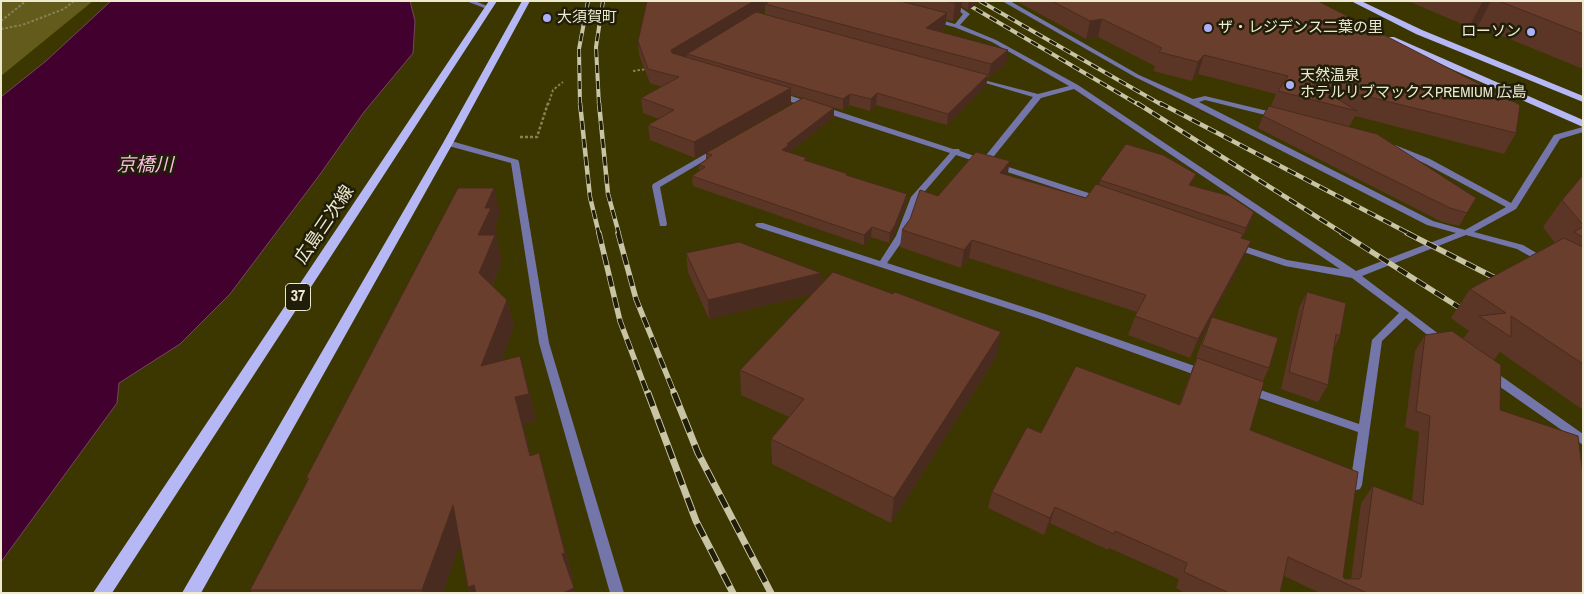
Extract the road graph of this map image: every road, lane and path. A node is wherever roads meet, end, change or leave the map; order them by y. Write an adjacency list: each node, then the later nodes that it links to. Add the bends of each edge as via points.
1 (26, 1): 10 (path)
2 (74, 1): 12 (path, via 64,9 22,25)
3 (469, 1): 8 (street)
4 (526, 1): 29 (main road)
5 (947, 1): 11 (street, via 968,14)
6 (1005, 1): 23 (street, via 1138,76)
7 (1355, 1): 21 (main road, via 1419,32)
8 (491, 4): 51 (main road, 広島三次線 / 37)
9 (921, 17): 11 (street)
10 (1, 21)
11 (956, 26): 18 (street, via 994,41)
12 (1, 29)
13 (1379, 34): 26 (main road)
14 (651, 69): 15 (path)
15 (633, 71)
16 (963, 75): 20 (street)
17 (563, 82): 28 (path, via 553,90 537,137)
18 (1075, 87): 20 (street); 42 (street)
19 (766, 91): 22 (street)
20 (1038, 96): 33 (street)
21 (1583, 100)
22 (802, 102): 24 (street); 32 (street)
23 (1193, 102): 25 (street, via 1205,98); 38 (street, via 1430,223)
24 (794, 106)
25 (1289, 120)
26 (1583, 124)
27 (1583, 129): 35 (street, via 1557,137)
28 (515, 137)
29 (448, 143): 52 (main road); 53 (street, via 515,162 544,343)
30 (1380, 144): 35 (street, via 1427,161)
31 (725, 146): 36 (street, via 656,186)
32 (956, 151): 33 (street); 40 (street, via 915,197 901,236)
33 (986, 161): 34 (street)
34 (1107, 202)
35 (1514, 207): 38 (street)
36 (663, 224)
37 (760, 225): 40 (street)
38 (1467, 232): 41 (street, via 1520,247); 42 (street)
39 (1229, 244): 42 (street, via 1285,263)
40 (882, 264): 46 (street)
41 (1550, 264)
42 (1355, 275): 43 (street)
43 (1404, 314): 44 (street); 48 (street, via 1378,340)
44 (1453, 348)
45 (1486, 371): 49 (street)
46 (1216, 378)
47 (1235, 384): 48 (street)
48 (1364, 430): 50 (street)
49 (1583, 440)
50 (1354, 497)
51 (102, 593)
52 (190, 593)
53 (617, 593)

